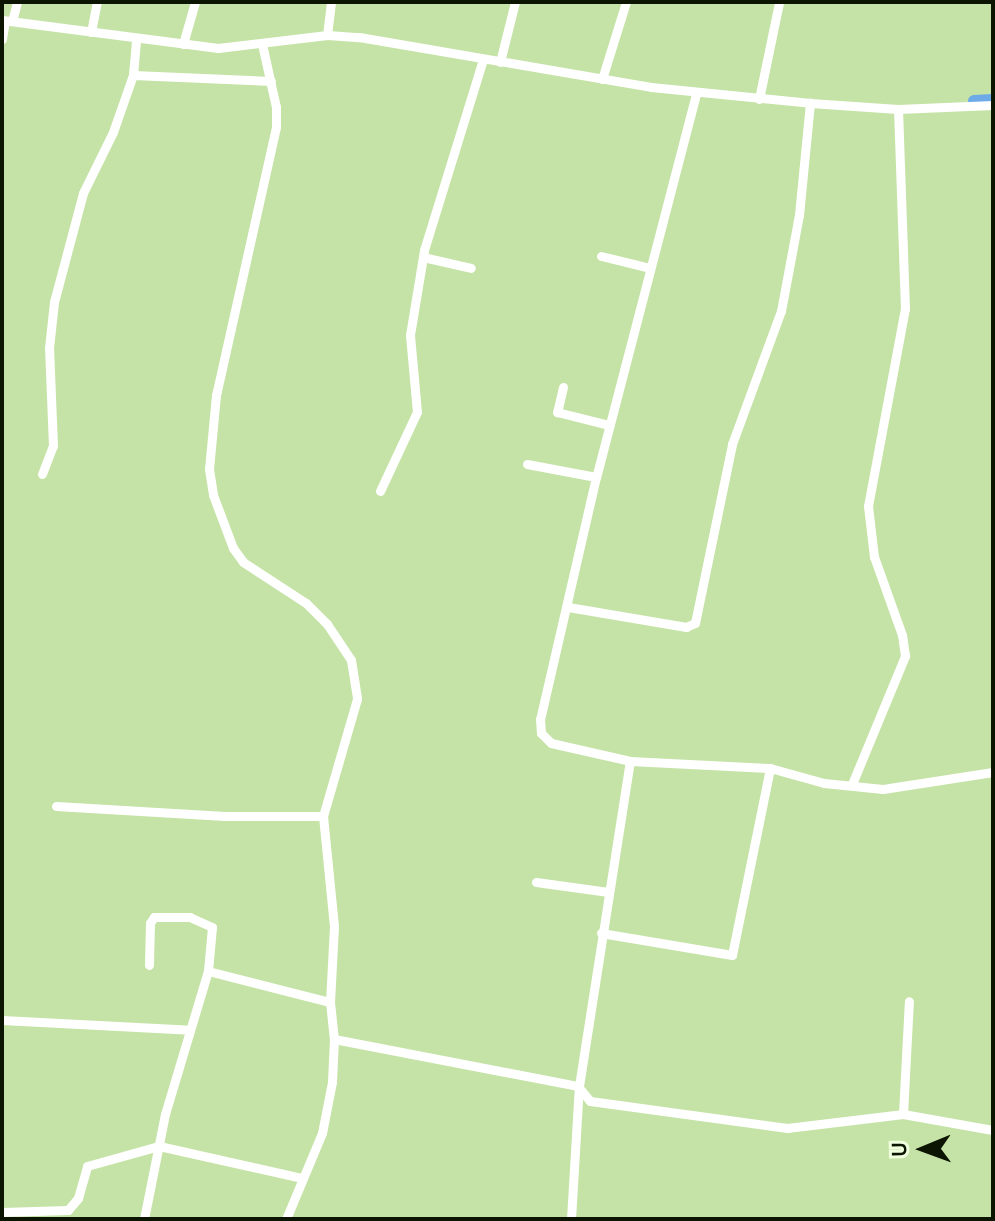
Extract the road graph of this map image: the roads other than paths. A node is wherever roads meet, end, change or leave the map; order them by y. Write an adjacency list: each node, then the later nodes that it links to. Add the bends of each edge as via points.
1 (17, 2): 8 (street)
2 (97, 2): 9 (street)
3 (195, 2): 13 (street)
4 (331, 2): 10 (street)
5 (515, 2): 16 (street)
6 (626, 2): 19 (street)
7 (779, 2): 21 (street)
8 (7, 21): 9 (street); 12 (street)
9 (91, 32): 11 (street)
10 (327, 35): 14 (street); 15 (street)
11 (136, 38): 13 (street); 17 (street)
12 (2, 39)
13 (183, 44): 14 (street)
14 (264, 49): 18 (street)
15 (483, 59): 16 (street); 26 (street)
16 (500, 62): 19 (street)
17 (133, 75): 18 (street); 32 (street, via 83,193 54,302 49,348 53,446)
18 (270, 76): 41 (street, via 276,127 216,395 209,469 223,525 243,562 306,603 351,660 357,699)
19 (602, 79): 20 (street)
20 (696, 94): 21 (street); 28 (street)
21 (759, 99): 22 (street)
22 (810, 103): 24 (street); 35 (street, via 799,215 784,296 732,444 695,623 686,627)
23 (993, 105): 24 (street)
24 (898, 109): 39 (street, via 905,309 868,506 874,557 905,656)
25 (601, 256): 28 (street)
26 (423, 257): 27 (street); 34 (street, via 410,335 417,412)
27 (471, 268)
28 (650, 268): 30 (street)
29 (563, 387): 30 (street, via 557,412)
30 (609, 425): 33 (street)
31 (527, 464): 33 (street)
32 (42, 474)
33 (596, 477): 35 (street)
34 (380, 491)
35 (568, 607): 36 (street, via 541,733 551,743)
36 (630, 761): 37 (street); 43 (street)
37 (770, 768): 39 (street, via 824,783); 44 (street, via 732,955)
38 (993, 772): 39 (street, via 883,789)
39 (852, 784)
40 (56, 806): 41 (street)
41 (323, 816): 48 (street, via 334,926)
42 (536, 882): 43 (street)
43 (608, 892): 44 (street)
44 (601, 933): 52 (street)
45 (149, 965): 46 (street, via 152,920 190,917 212,927)
46 (208, 971): 48 (street); 50 (street)
47 (909, 1001): 53 (street)
48 (330, 1002): 51 (street)
49 (2, 1020): 50 (street)
50 (190, 1030): 55 (street)
51 (334, 1039): 52 (street); 56 (street, via 322,1133)
52 (579, 1086): 53 (street, via 590,1101 787,1128); 60 (street)
53 (903, 1114): 54 (street)
54 (993, 1130)
55 (159, 1146): 56 (street); 57 (street, via 87,1166 78,1198 68,1210); 58 (street)
56 (302, 1178): 59 (street)
57 (2, 1212)
58 (144, 1219)
59 (286, 1219)
60 (571, 1219)

